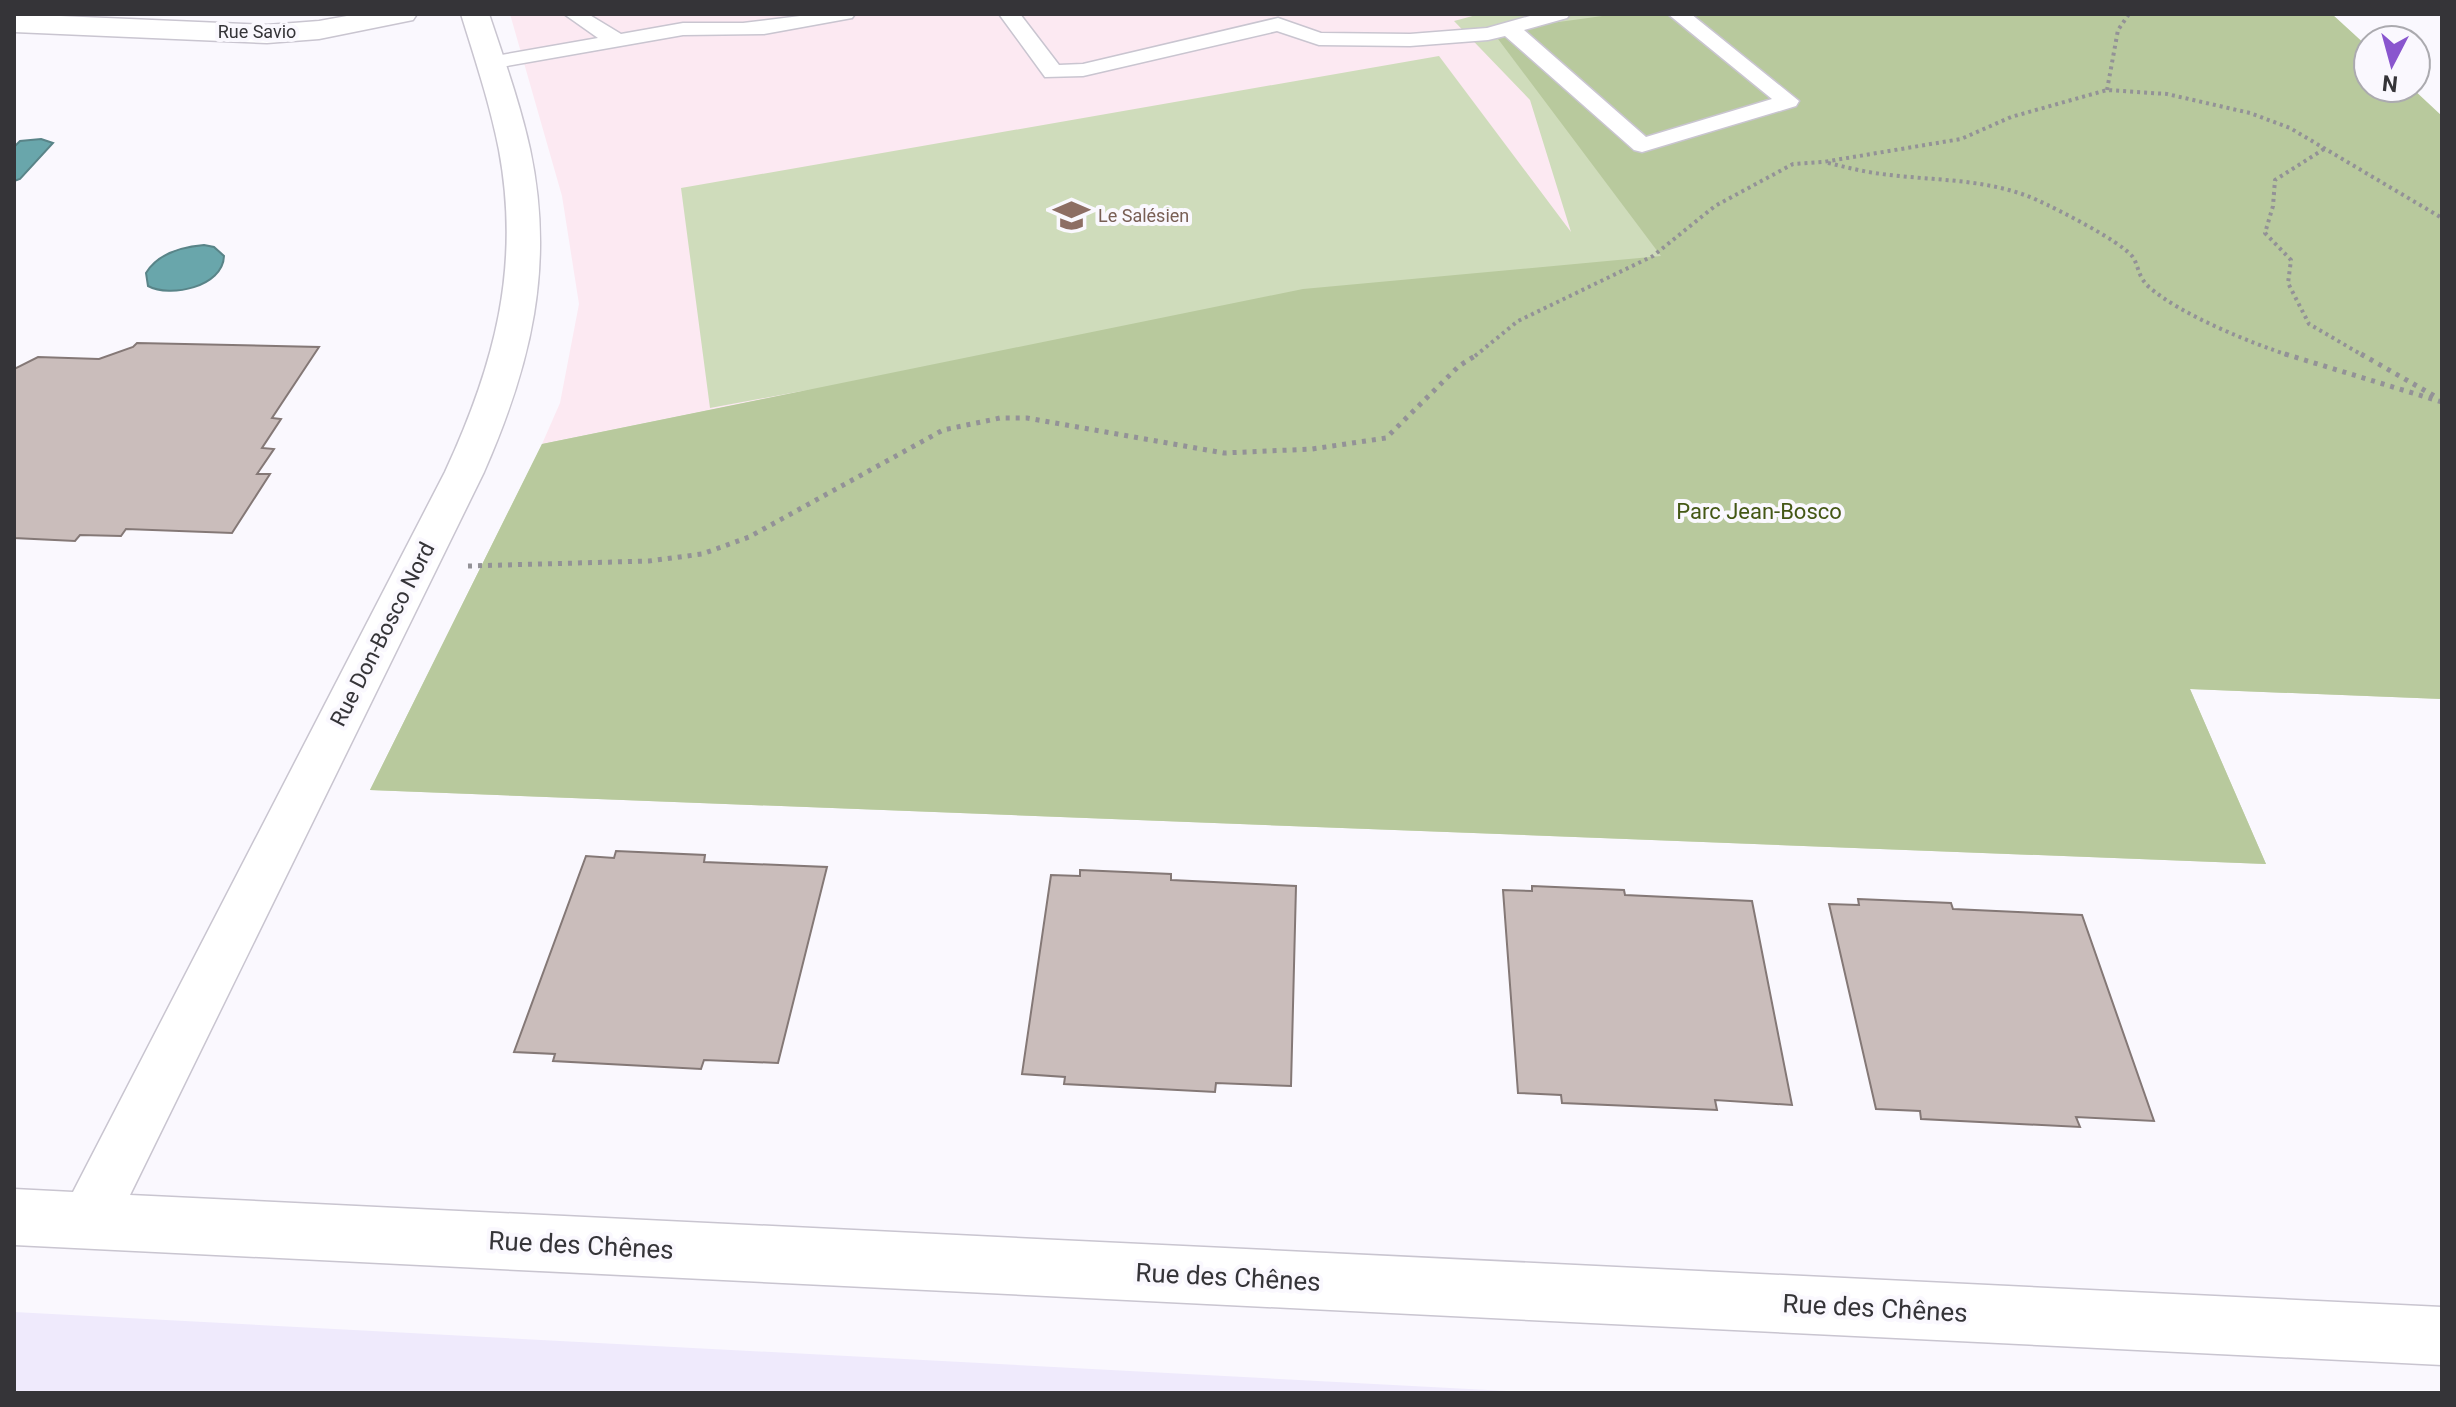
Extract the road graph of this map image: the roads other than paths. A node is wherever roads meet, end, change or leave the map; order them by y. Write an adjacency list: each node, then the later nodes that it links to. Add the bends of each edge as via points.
1 (403, 14): 10 (street, Rue Savio, via 267,34)
2 (475, 14): 13 (street, Rue Don-Bosco Nord)
3 (574, 14): 12 (lane)
4 (726, 14): 9 (lane)
5 (845, 14): 9 (lane, via 711,32)
6 (1009, 14): 11 (lane, via 1053,72 1083,70 1278,24 1319,39 1360,41)
7 (1560, 14): 11 (lane)
8 (1678, 14): 11 (lane, via 1788,101 1642,145)
9 (680, 22): 12 (lane)
10 (14, 23)
11 (1510, 29)
12 (618, 41): 13 (lane)
13 (490, 63): 15 (street, Rue Don-Bosco Nord, via 518,172 525,270 517,330 500,388 472,462)
14 (14, 1217): 15 (street, Rue des Chênes)
15 (88, 1220): 16 (street, Rue des Chênes)
16 (2442, 1336)

